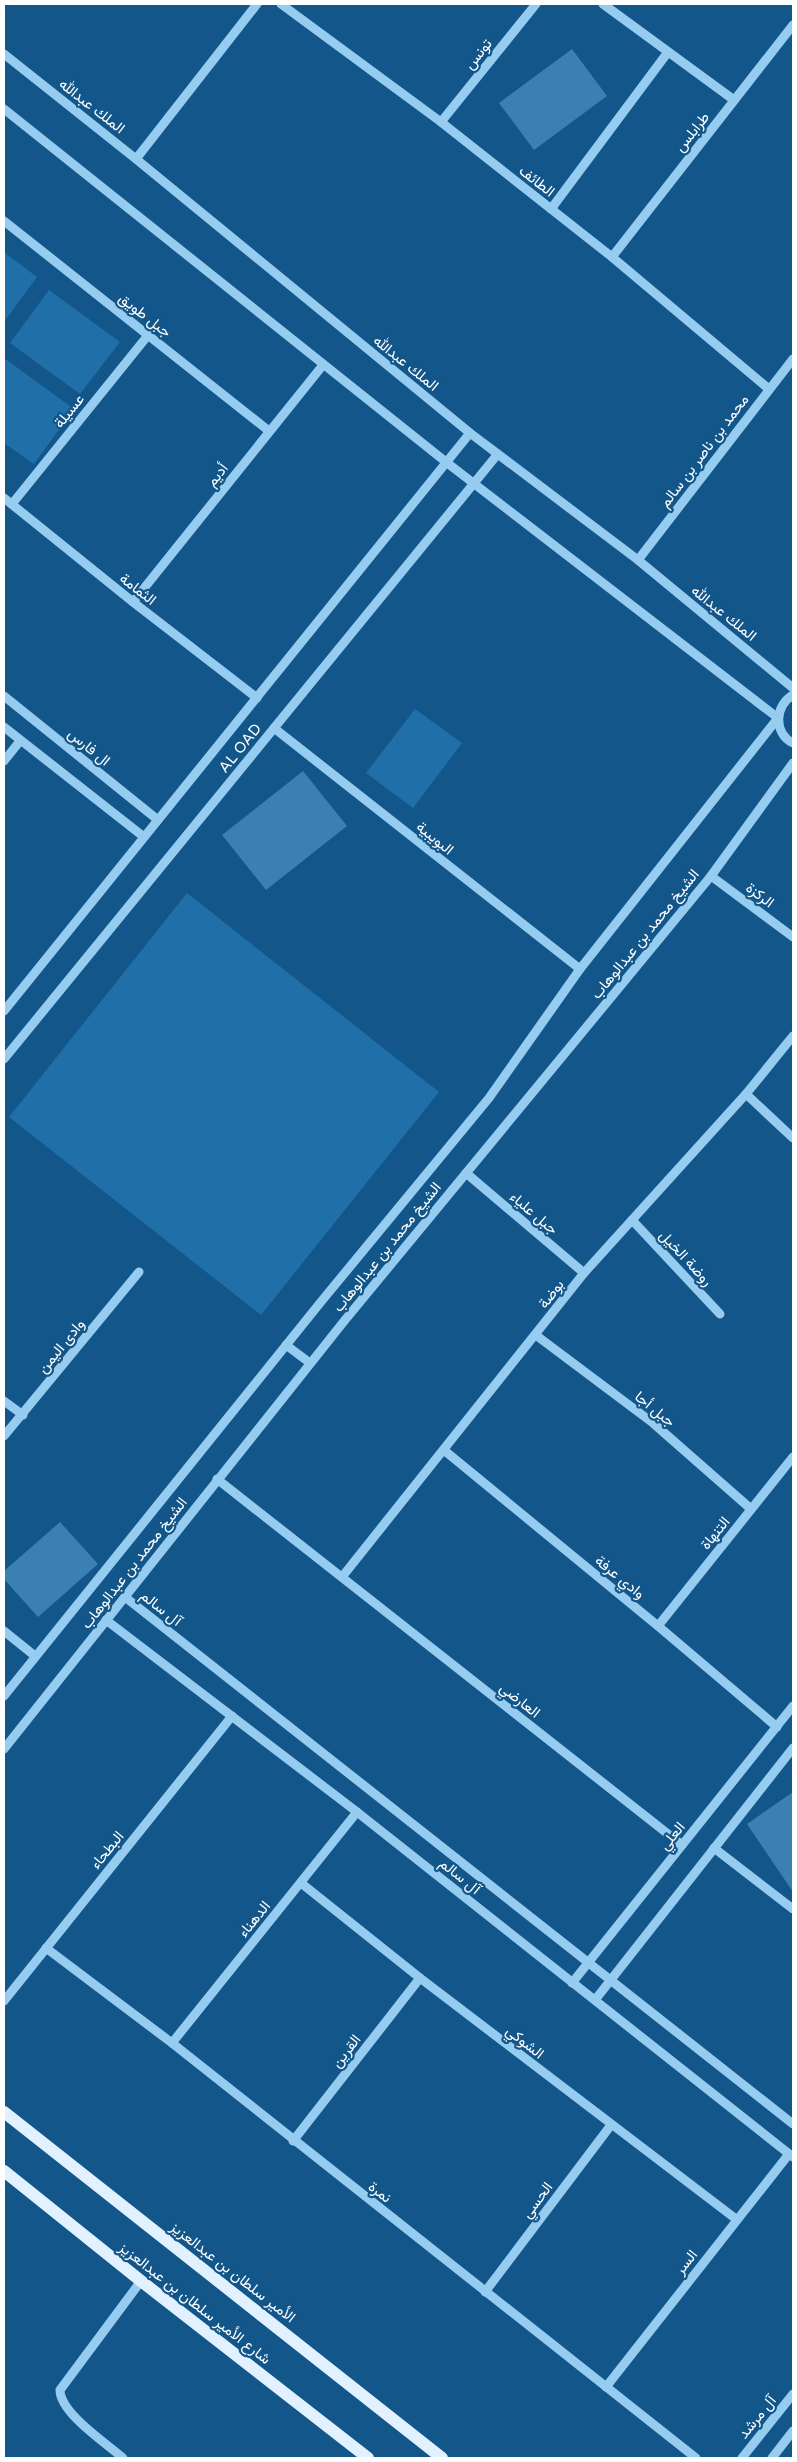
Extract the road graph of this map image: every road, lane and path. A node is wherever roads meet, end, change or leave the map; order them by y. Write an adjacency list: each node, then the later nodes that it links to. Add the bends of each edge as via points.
1 (257, 4): 11 (street)
2 (281, 4): 10 (street, الطائف)
3 (536, 4): 10 (street, تونس)
4 (603, 4): 6 (street)
5 (793, 25): 8 (street, طرابلس)
6 (668, 52): 8 (street); 12 (street)
7 (4, 54): 11 (street, الملك عبدالله)
8 (734, 100): 14 (street, طرابلس)
9 (4, 109): 17 (street)
10 (441, 122): 12 (street, الطائف)
11 (136, 159): 20 (street, الملك عبدالله)
12 (551, 209): 14 (street, الطائف)
13 (4, 221): 15 (street, جبل طويق)
14 (612, 257): 18 (street, الطائف)
15 (149, 334): 19 (street, جبل طويق); 25 (street, عسيلة)
16 (793, 359): 18 (street, محمد بن ناصر بن سالم)
17 (323, 365): 19 (street, أديم); 22 (street)
18 (769, 389): 26 (street, محمد بن ناصر بن سالم)
19 (269, 431): 27 (street, أديم)
20 (470, 433): 21 (street, الملك عبدالله); 22 (street, AL OAD)
21 (497, 455): 23 (street, AL OAD); 26 (street, الملك عبدالله)
22 (446, 462): 23 (street); 31 (street, AL OAD)
23 (474, 483): 32 (street); 34 (street, AL OAD)
24 (4, 498): 25 (street, الثمامة)
25 (12, 504): 27 (street, الثمامة)
26 (638, 560): 28 (street, الملك عبدالله)
27 (132, 602): 31 (street, الثمامة)
28 (793, 688)
29 (793, 695): 32 (street, الشيخ محمد بن عبدالوهاب, via 784,702)
30 (4, 696): 39 (street, ال فارس)
31 (257, 698): 39 (street, AL OAD)
32 (778, 718): 36 (street, via 783,735); 43 (street, الشيخ محمد بن عبدالوهاب)
33 (4, 727): 35 (street)
34 (274, 728): 43 (street, البويبية); 46 (street, AL OAD)
35 (20, 741): 37 (street); 40 (street)
36 (793, 742)
37 (4, 761)
38 (793, 763): 41 (street, الشيخ محمد بن عبدالوهاب)
39 (158, 820): 40 (street, AL OAD)
40 (144, 837): 44 (street, AL OAD)
41 (711, 876): 42 (street, الركزة); 49 (street, الشيخ محمد بن عبدالوهاب)
42 (793, 937)
43 (580, 969): 55 (street, الشيخ محمد بن عبدالوهاب, via 489,1098)
44 (4, 1011)
45 (793, 1036): 47 (street, بوضة)
46 (4, 1059)
47 (746, 1094): 48 (street); 50 (street, بوضة)
48 (793, 1138)
49 (466, 1173): 52 (street, جبل علياء); 56 (street, الشيخ محمد بن عبدالوهاب)
50 (632, 1220): 52 (street, بوضة); 53 (street, روضة الخيل)
51 (139, 1272): 58 (street, وادى اليمن)
52 (584, 1273): 54 (street, بوضة)
53 (720, 1314)
54 (537, 1336): 60 (street, بوضة); 63 (street, جبل أجا, via 653,1423)
55 (286, 1345): 56 (street); 69 (street, الشيخ محمد بن عبدالوهاب)
56 (310, 1363): 62 (street, الشيخ محمد بن عبدالوهاب)
57 (4, 1401): 58 (street)
58 (23, 1415): 59 (street, وادى اليمن)
59 (4, 1436)
60 (445, 1451): 64 (street, بوضة); 67 (street, وادي عرفة)
61 (793, 1457): 63 (street, التنهاة)
62 (217, 1479): 64 (street, العارضي); 65 (street, الشيخ محمد بن عبدالوهاب)
63 (751, 1510): 67 (street, التنهاة)
64 (342, 1577): 77 (street, العارضي)
65 (125, 1597): 66 (street, الشيخ محمد بن عبدالوهاب); 82 (street, آل سالم)
66 (106, 1620): 72 (street, آل سالم); 75 (street, الشيخ محمد بن عبدالوهاب)
67 (658, 1626): 73 (street, وادي عرفة)
68 (4, 1631): 69 (street)
69 (35, 1656): 70 (street, الشيخ محمد بن عبدالوهاب)
70 (4, 1696)
71 (793, 1706): 73 (street, العلي)
72 (232, 1716): 76 (street, آل سالم); 81 (street, البطحاء)
73 (777, 1727): 77 (street, العلي)
74 (793, 1748): 78 (street)
75 (4, 1749)
76 (358, 1812): 79 (street, الدهناء); 85 (street, آل سالم)
77 (682, 1845): 82 (street, العلي)
78 (714, 1848): 80 (street); 84 (street)
79 (301, 1882): 83 (street, الشوكي); 88 (street, الدهناء)
80 (793, 1909)
81 (46, 1948): 87 (street, البطحاء); 88 (street, نمرة)
82 (588, 1962): 84 (street, آل سالم); 85 (street, العلي)
83 (420, 1978): 91 (street, الشوكي); 92 (street, القرين)
84 (612, 1981): 86 (street); 90 (street, آل سالم)
85 (572, 1983): 86 (street, آل سالم)
86 (595, 2000): 93 (street, آل سالم)
87 (4, 2001)
88 (172, 2043): 92 (street, نمرة)
89 (4, 2112): 103 (main road, الأمير سلطان بن عبدالعزيز)
90 (793, 2124)
91 (611, 2125): 95 (street, الشوكي); 97 (street, الحسي)
92 (293, 2141): 97 (street, نمرة)
93 (791, 2156): 95 (street, السر)
94 (4, 2171): 96 (main road, شارع الأمير سلطان بن عبدالعزيز)
95 (736, 2219): 98 (street, السر)
96 (141, 2281): 101 (street, via 60,2390 66,2409); 102 (main road, شارع الأمير سلطان بن عبدالعزيز)
97 (485, 2292): 98 (street, نمرة)
98 (606, 2387): 104 (street, نمرة)
99 (793, 2394): 105 (street, آل مرشد)
100 (793, 2431): 106 (street)
101 (123, 2458)
102 (368, 2458)
103 (442, 2458)
104 (696, 2458)
105 (742, 2458)
106 (772, 2458)

